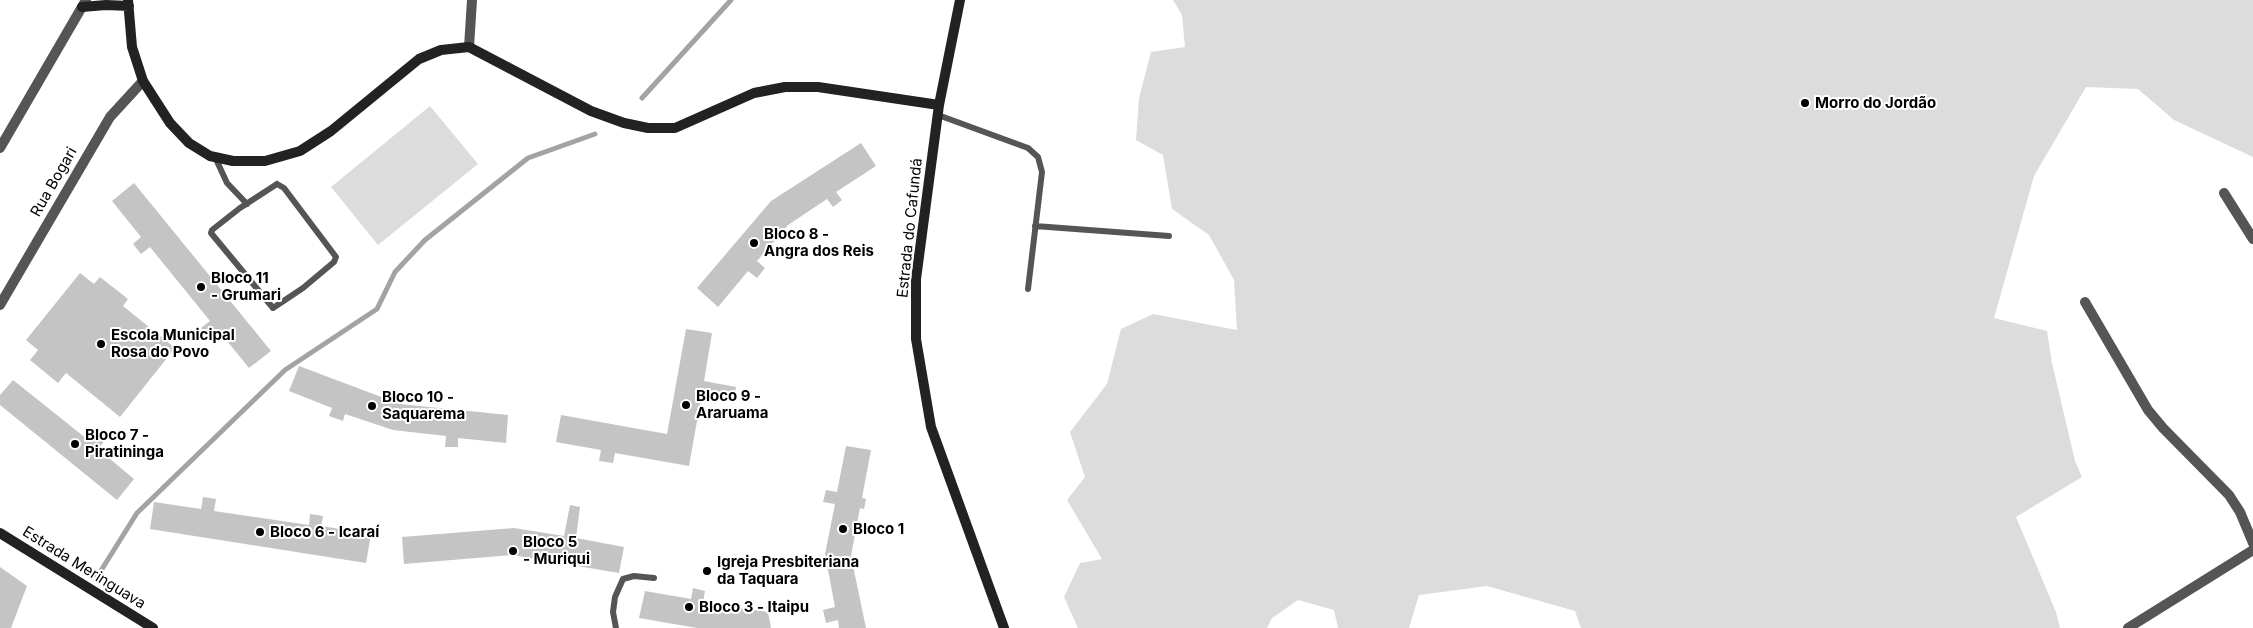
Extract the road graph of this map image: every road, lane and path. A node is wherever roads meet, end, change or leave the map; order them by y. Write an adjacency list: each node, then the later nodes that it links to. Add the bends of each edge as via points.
1 (472, 0): 5 (street)
2 (960, 0): 7 (street, Estrada do Cafundá)
3 (128, 3): 4 (street); 6 (street, via 132,46)
4 (84, 4): 8 (street)
5 (469, 47): 7 (street, via 591,111 648,128 675,128 754,93 785,87 818,87); 9 (street, via 441,50 418,59 331,131 300,151 265,160 233,161)
6 (143, 81): 9 (street, via 170,122 189,143); 17 (street, Rua Bogari, via 110,116)
7 (938, 110): 12 (lane, via 1028,148 1038,157 1042,172); 24 (street, Estrada do Cafundá, via 916,279 916,339 931,427)
8 (0, 148)
9 (214, 157): 11 (lane, via 226,183)
10 (2224, 193): 14 (street)
11 (247, 204): 11 (lane, via 211,233 269,306 276,307 334,262 336,257 281,185 277,184)
12 (1035, 226): 13 (lane); 15 (lane)
13 (1169, 236)
14 (2253, 239)
15 (1028, 289)
16 (2085, 302): 19 (street, via 2148,410 2229,495)
17 (0, 305)
18 (0, 534): 22 (street, Estrada Meringuava)
19 (2253, 543)
20 (2253, 550): 25 (street)
21 (654, 578): 23 (lane, via 634,576 623,579 615,597)
22 (153, 628)
23 (616, 628)
24 (1004, 628)
25 (2128, 628)

